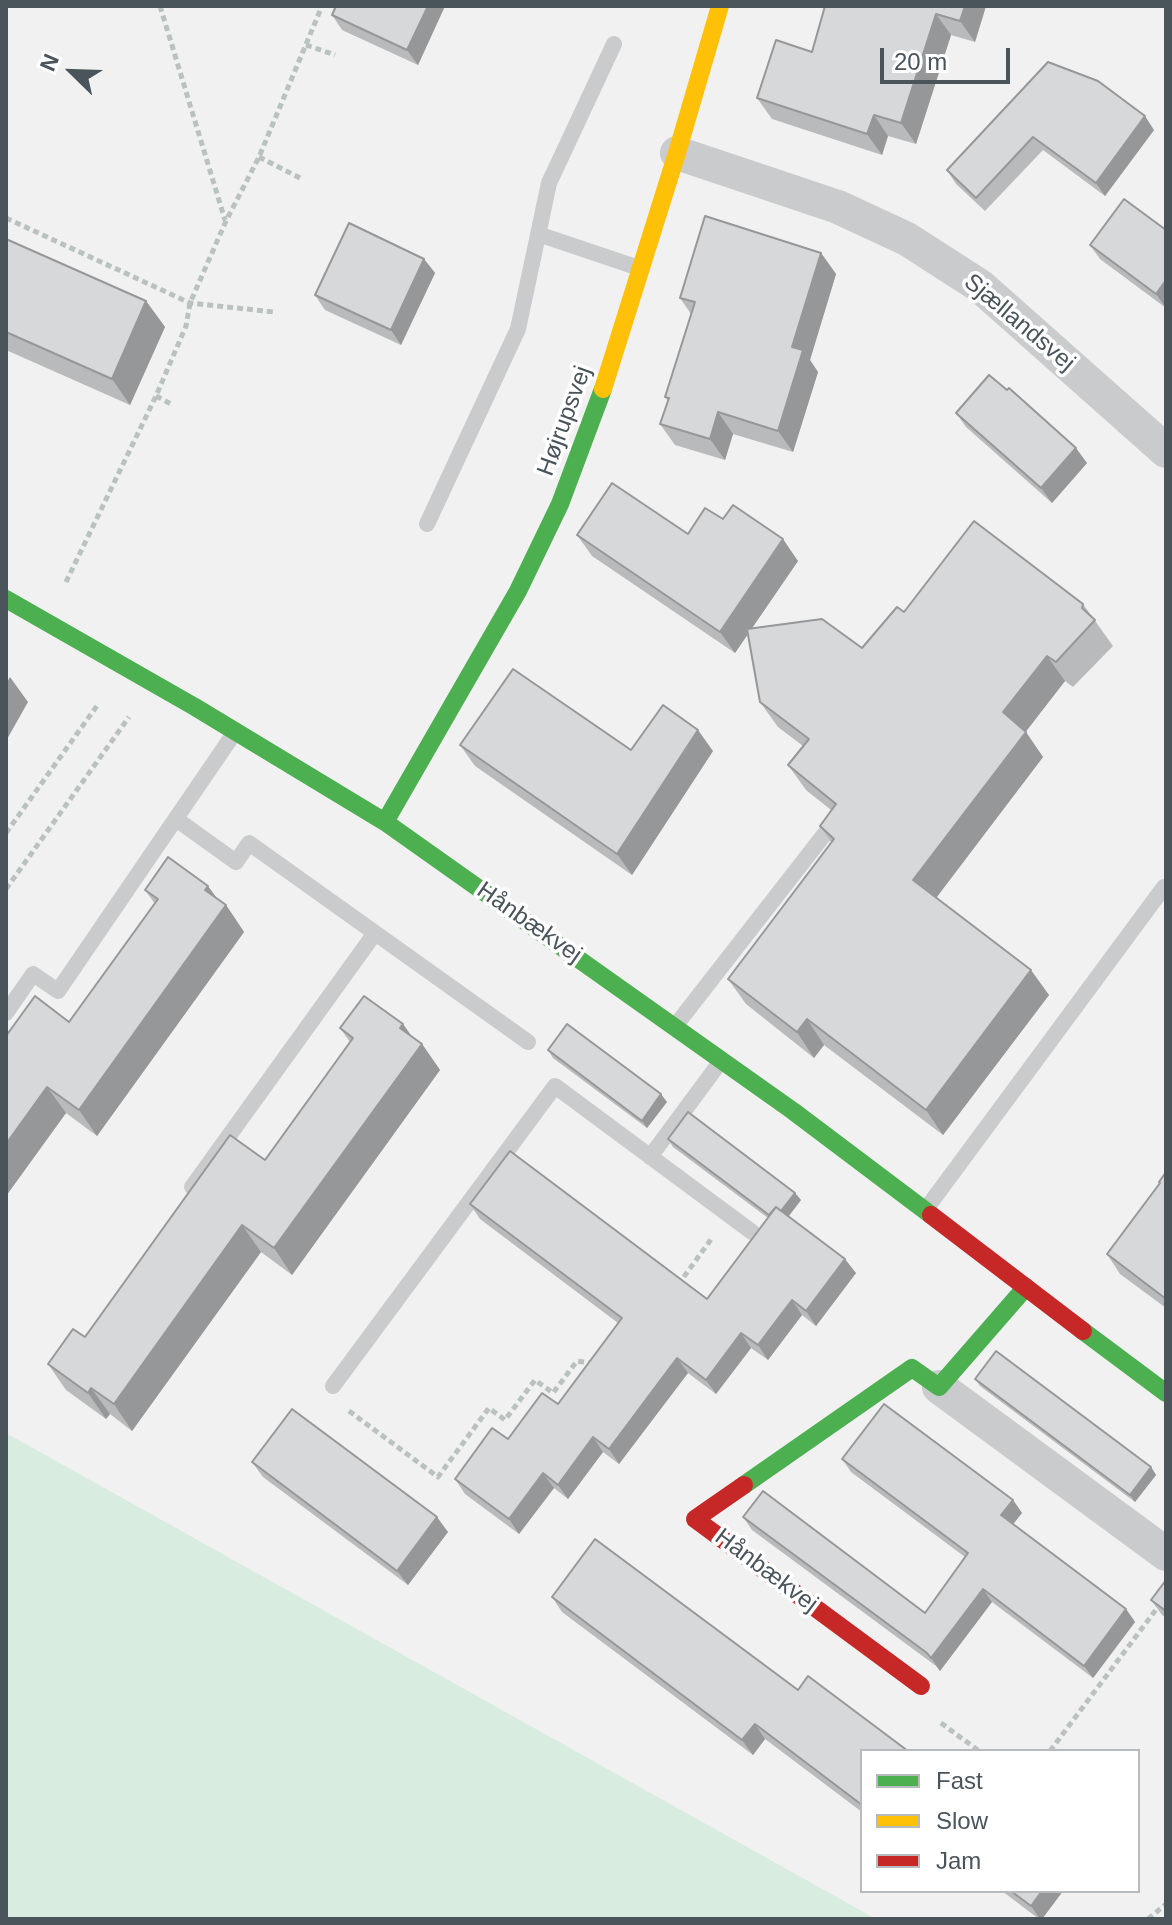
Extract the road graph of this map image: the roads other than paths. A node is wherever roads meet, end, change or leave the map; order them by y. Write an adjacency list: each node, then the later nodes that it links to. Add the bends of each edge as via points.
1 (720, 6): 3 (street, Højrupsvej)
2 (614, 44): 4 (lane, via 549,183)
3 (677, 153): 5 (street, Højrupsvej); 6 (street, Sjællandsvej, via 838,207 907,239 980,286)
4 (538, 234): 5 (lane); 7 (lane, via 518,329)
5 (640, 268): 11 (street, Højrupsvej, via 599,403 560,504 518,591)
6 (1166, 451)
7 (427, 524)
8 (6, 599): 9 (street, Hånbækvej)
9 (236, 731): 10 (lane); 11 (street, Hånbækvej)
10 (176, 819): 14 (lane, via 236,862 249,843); 15 (lane, via 58,991 33,974)
11 (385, 822): 16 (street, Hånbækvej)
12 (827, 831): 16 (lane)
13 (1164, 887): 21 (lane)
14 (375, 933): 17 (lane); 20 (lane)
15 (6, 1013)
16 (675, 1026): 18 (street, Hånbækvej)
17 (528, 1042)
18 (722, 1060): 19 (lane); 21 (street, Hånbækvej)
19 (650, 1157): 22 (lane); 24 (lane, via 555,1086)
20 (192, 1187)
21 (925, 1211): 23 (street, Hånbækvej)
22 (752, 1232)
23 (1026, 1287): 25 (street); 26 (street, Hånbækvej)
24 (333, 1386)
25 (939, 1387): 27 (street, Hånbækvej); 28 (street, Hånbækvej, via 912,1368 695,1519)
26 (1166, 1393)
27 (1166, 1554)
28 (921, 1686)

